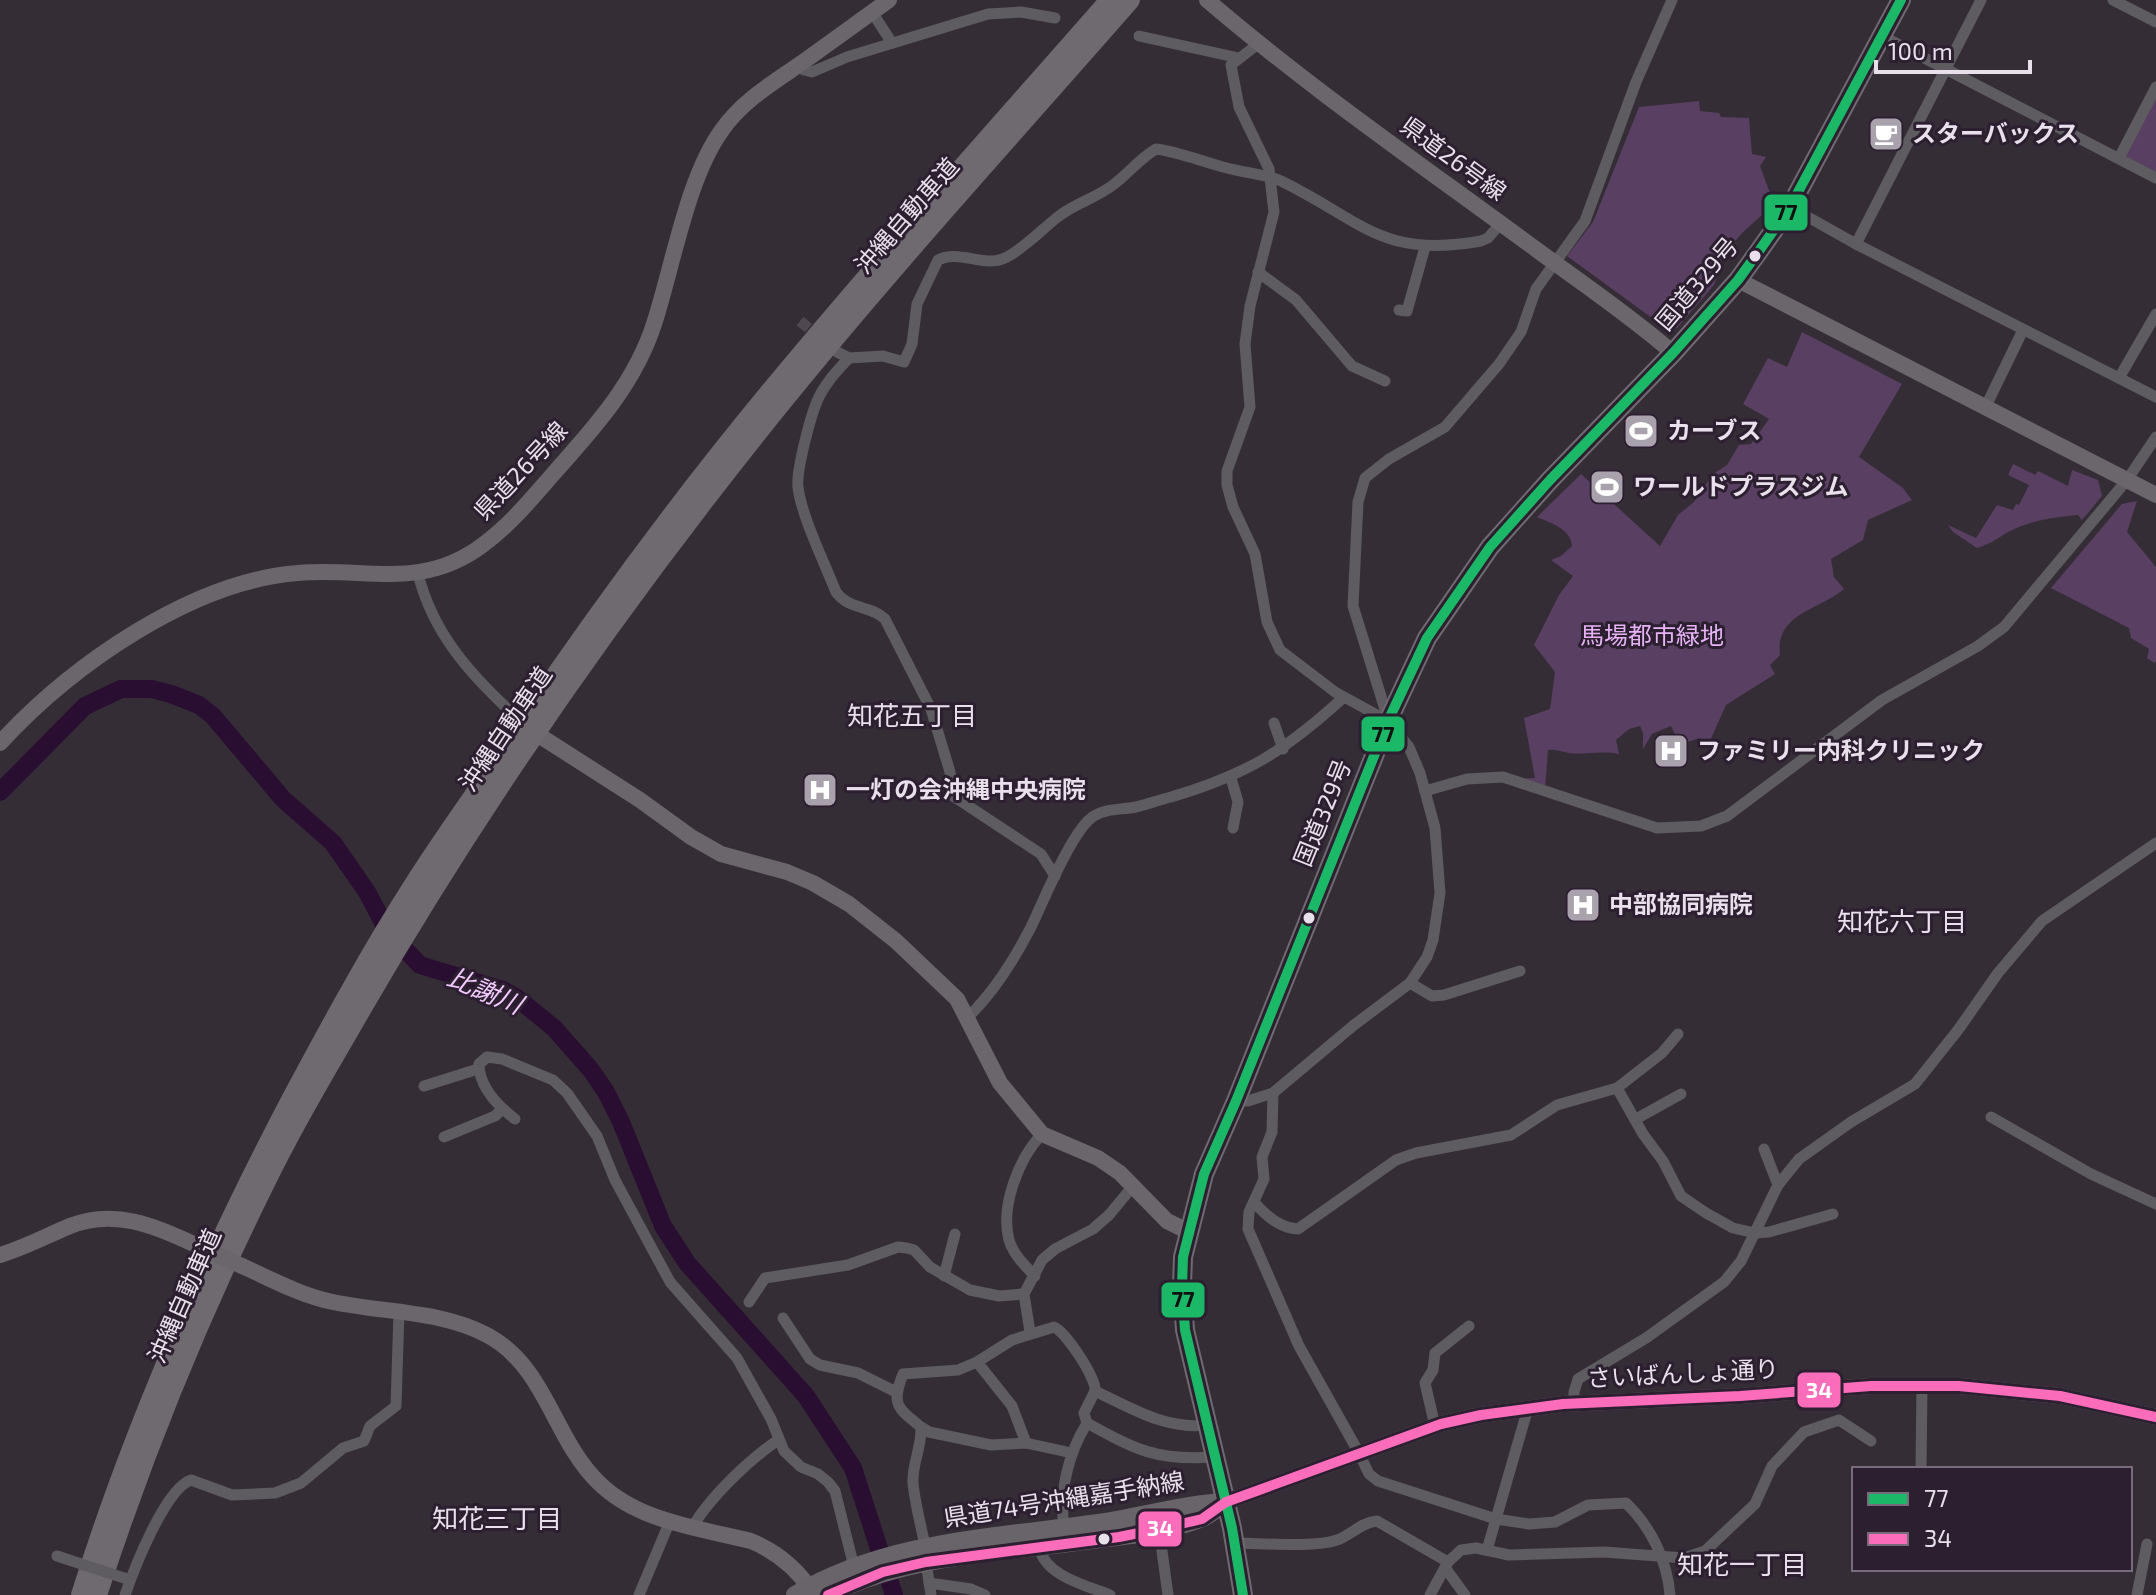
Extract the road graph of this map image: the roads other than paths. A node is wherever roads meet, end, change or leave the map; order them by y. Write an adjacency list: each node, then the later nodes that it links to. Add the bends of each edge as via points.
1 (889, 0): 9 (main road, 県道26号線)
2 (1110, 0): 54 (highway, 沖縄自動車道, via 866,278 673,514 572,650)
3 (1130, 0): 54 (highway, 沖縄自動車道, via 800,381 685,524)
4 (1207, 0): 15 (main road, 県道26号線)
5 (1672, 0): 27 (street, via 1585,221)
6 (1901, 0): 13 (highway, 国道329号)
7 (1981, 0): 18 (street)
8 (2113, 0): 11 (street)
9 (872, 12): 14 (street); 17 (main road, 県道26号線)
10 (1055, 18): 14 (street, via 988,14)
11 (2156, 22)
12 (1139, 36): 16 (street)
13 (1882, 36): 18 (street); 23 (highway, 国道329号)
14 (892, 43): 17 (street, via 812,72)
15 (1258, 44): 16 (street); 24 (main road, 県道26号線)
16 (1239, 58): 21 (street, via 1231,65 1239,107)
17 (799, 65): 41 (main road, 県道26号線, via 737,112 713,142 695,183 646,345 629,381 597,426 498,533 464,557)
18 (1945, 68): 20 (street); 25 (street)
19 (2156, 87): 20 (street)
20 (2119, 158): 22 (street)
21 (1269, 177): 26 (street, via 1380,237); 28 (street, via 1274,212); 53 (street, via 1156,149 1115,184 1066,211 1004,258 938,260 917,304 904,362 843,355 818,399 797,475 798,489 836,592 843,602 885,619 931,709 953,796 1032,847)
22 (2156, 178)
23 (1790, 207): 25 (street); 29 (highway, 国道329号)
24 (1501, 223): 26 (street, via 1481,241); 27 (main road, 県道26号線)
25 (1856, 244): 32 (street)
26 (1425, 247): 30 (street, via 1407,311)
27 (1554, 263): 33 (main road, 県道26号線); 44 (street, via 1536,289 1521,332 1445,427 1365,478 1358,502 1353,606)
28 (1258, 272): 35 (street, via 1296,300 1352,366); 42 (street, via 1245,344 1250,407 1227,485 1255,554 1272,638 1307,673)
29 (1738, 280): 33 (highway, 国道329号); 37 (main road)
30 (1399, 310)
31 (2156, 314): 34 (street)
32 (2023, 330): 34 (street); 37 (street)
33 (1673, 353): 44 (highway, 国道329号, via 1490,547 1427,638)
34 (2119, 378): 36 (street)
35 (1385, 381)
36 (2156, 397)
37 (1985, 408): 39 (main road)
38 (2156, 437): 39 (street)
39 (2127, 480): 40 (main road); 50 (street, via 2004,627 1891,695 1714,822 1657,828 1503,777 1467,779)
40 (2156, 495)
41 (418, 574): 43 (street, via 462,664); 47 (main road, 県道26号線, via 300,572 261,578 200,600 99,656)
42 (1344, 697): 44 (street); 48 (street)
43 (512, 713)
44 (1388, 721): 50 (street, via 1409,747); 65 (highway, 国道329号)
45 (1274, 723): 48 (street)
46 (540, 736): 58 (main road, via 721,854 787,872 840,899 938,979)
47 (0, 743)
48 (1283, 749): 49 (street)
49 (1231, 778): 51 (street, via 1238,802); 53 (street, via 1092,816)
50 (1425, 791): 56 (street, via 1435,828 1440,893 1430,949)
51 (1233, 828)
52 (2156, 843): 73 (street, via 2042,921 1915,1084 1819,1143)
53 (1055, 876): 58 (street, via 1000,981)
54 (423, 886): 57 (highway, 沖縄自動車道)
55 (1520, 971): 56 (street, via 1444,995 1432,996)
56 (1410, 983): 63 (street)
57 (363, 988): 128 (highway, 沖縄自動車道, via 252,1175 183,1321 127,1455); 129 (highway, 沖縄自動車道, via 196,1329)
58 (968, 1017): 70 (main road, via 1000,1083)
59 (1678, 1034): 62 (street)
60 (478, 1069): 61 (street); 66 (street); 103 (street, via 487,1057 502,1059 553,1080 567,1093 597,1136 670,1282 733,1351)
61 (424, 1086)
62 (1617, 1088): 69 (street); 75 (street, via 1557,1105 1511,1135 1396,1160 1298,1229 1273,1220)
63 (1273, 1093): 65 (street); 75 (street, via 1272,1132)
64 (1681, 1094): 69 (street)
65 (1236, 1101): 78 (highway, 国道329号, via 1204,1174)
66 (502, 1109): 68 (street); 71 (street)
67 (1991, 1117): 76 (street)
68 (515, 1119)
69 (1636, 1119): 79 (street, via 1681,1196 1733,1228)
70 (1042, 1134): 74 (main road, via 1098,1158); 83 (street, via 1019,1172 1007,1208 1009,1241)
71 (444, 1137)
72 (1764, 1149): 73 (street)
73 (1778, 1185): 79 (street)
74 (1133, 1186): 78 (main road, via 1167,1221); 83 (street, via 1093,1229 1042,1260)
75 (1255, 1203): 107 (street, via 1247,1220 1254,1244 1299,1346)
76 (2156, 1204)
77 (1833, 1214): 79 (street)
78 (1187, 1231): 100 (highway, 国道329号, via 1183,1307)
79 (1755, 1233): 96 (street, via 1724,1282 1578,1379)
80 (955, 1234): 82 (street)
81 (0, 1255): 86 (main road, bridge, via 73,1225 113,1218 154,1226 328,1301)
82 (944, 1276): 84 (street, via 982,1293); 85 (street, via 914,1250 898,1247 848,1265 765,1278)
83 (1035, 1276): 84 (street)
84 (1024, 1294): 90 (street)
85 (749, 1302)
86 (399, 1312): 112 (main road, via 461,1324 509,1350 539,1385 569,1445 600,1485 647,1514); 125 (street, via 396,1406 370,1426 364,1441 343,1448 301,1483 275,1493 232,1495 185,1482 165,1506)
87 (783, 1318): 95 (street, via 810,1359 858,1373)
88 (1076, 1324): 91 (street)
89 (1469, 1326): 101 (street, via 1435,1353 1425,1383)
90 (1030, 1332): 91 (street, via 1054,1327); 92 (street)
91 (1063, 1332): 94 (street, via 1093,1377)
92 (977, 1362): 95 (street, via 943,1373 903,1374); 105 (street, via 1012,1406)
93 (1922, 1386): 96 (main road, さいばんしょ通り); 98 (main road, さいばんしょ通り, via 2060,1396); 109 (street)
94 (1095, 1391): 99 (street, via 1084,1413); 100 (street, via 1169,1425)
95 (896, 1392): 102 (street, via 902,1413)
96 (1574, 1403): 97 (main road, さいばんしょ通り)
97 (1528, 1408): 101 (main road, さいばんしょ通り); 111 (street)
98 (2156, 1417)
99 (1087, 1423): 106 (street); 108 (street, via 1149,1454)
100 (1206, 1425): 108 (highway, 国道329号)
101 (1435, 1426): 107 (main road, さいばんしょ通り)
102 (921, 1427): 105 (street, via 991,1445); 120 (street, via 913,1483)
103 (778, 1440): 113 (street); 124 (street, via 790,1459 818,1474 835,1491)
104 (1871, 1441): 121 (street, via 1839,1420 1804,1432 1772,1466 1755,1504 1705,1551 1684,1558)
105 (1026, 1443): 106 (street)
106 (1072, 1453): 114 (street, via 1061,1508)
107 (1359, 1453): 110 (main road, さいばんしょ通り); 111 (street, via 1378,1481)
108 (1214, 1457): 110 (highway, 国道329号)
109 (1921, 1467)
110 (1226, 1502): 114 (main road, 県道74号沖縄嘉手納線); 115 (main road, 県道74号沖縄嘉手納線, via 1202,1519); 116 (highway, 国道329号)
111 (1496, 1519): 119 (street); 121 (street, via 1555,1522 1588,1505 1626,1503)
112 (670, 1521): 113 (main road); 131 (street)
113 (693, 1526): 127 (main road, via 764,1547 793,1568)
114 (1064, 1528): 120 (main road, 県道74号沖縄嘉手納線)
115 (1159, 1529): 118 (main road, 県道74号沖縄嘉手納線); 135 (street)
116 (1234, 1543): 123 (street, via 1336,1540 1377,1521); 136 (highway, 国道329号)
117 (2147, 1544): 140 (street)
118 (1039, 1547): 120 (main road, 県道74号沖縄嘉手納線); 134 (street, via 1050,1567)
119 (1487, 1550): 121 (street, via 1509,1555); 123 (street, via 1461,1550)
120 (925, 1554): 124 (main road, 県道74号沖縄嘉手納線); 126 (street)
121 (1662, 1555): 139 (street)
122 (57, 1556): 125 (street, bridge)
123 (1447, 1566): 137 (street); 138 (street)
124 (863, 1575): 127 (main road, 県道74号沖縄嘉手納線); 132 (main road, 県道74号沖縄嘉手納線)
125 (130, 1580): 130 (street)
126 (930, 1589): 133 (street, via 971,1589)
127 (806, 1592)
128 (81, 1595)
129 (97, 1595)
130 (125, 1595)
131 (639, 1595)
132 (828, 1595)
133 (985, 1595)
134 (1110, 1595)
135 (1168, 1595)
136 (1243, 1595)
137 (1430, 1595)
138 (1465, 1595)
139 (1670, 1595)
140 (2137, 1595)

